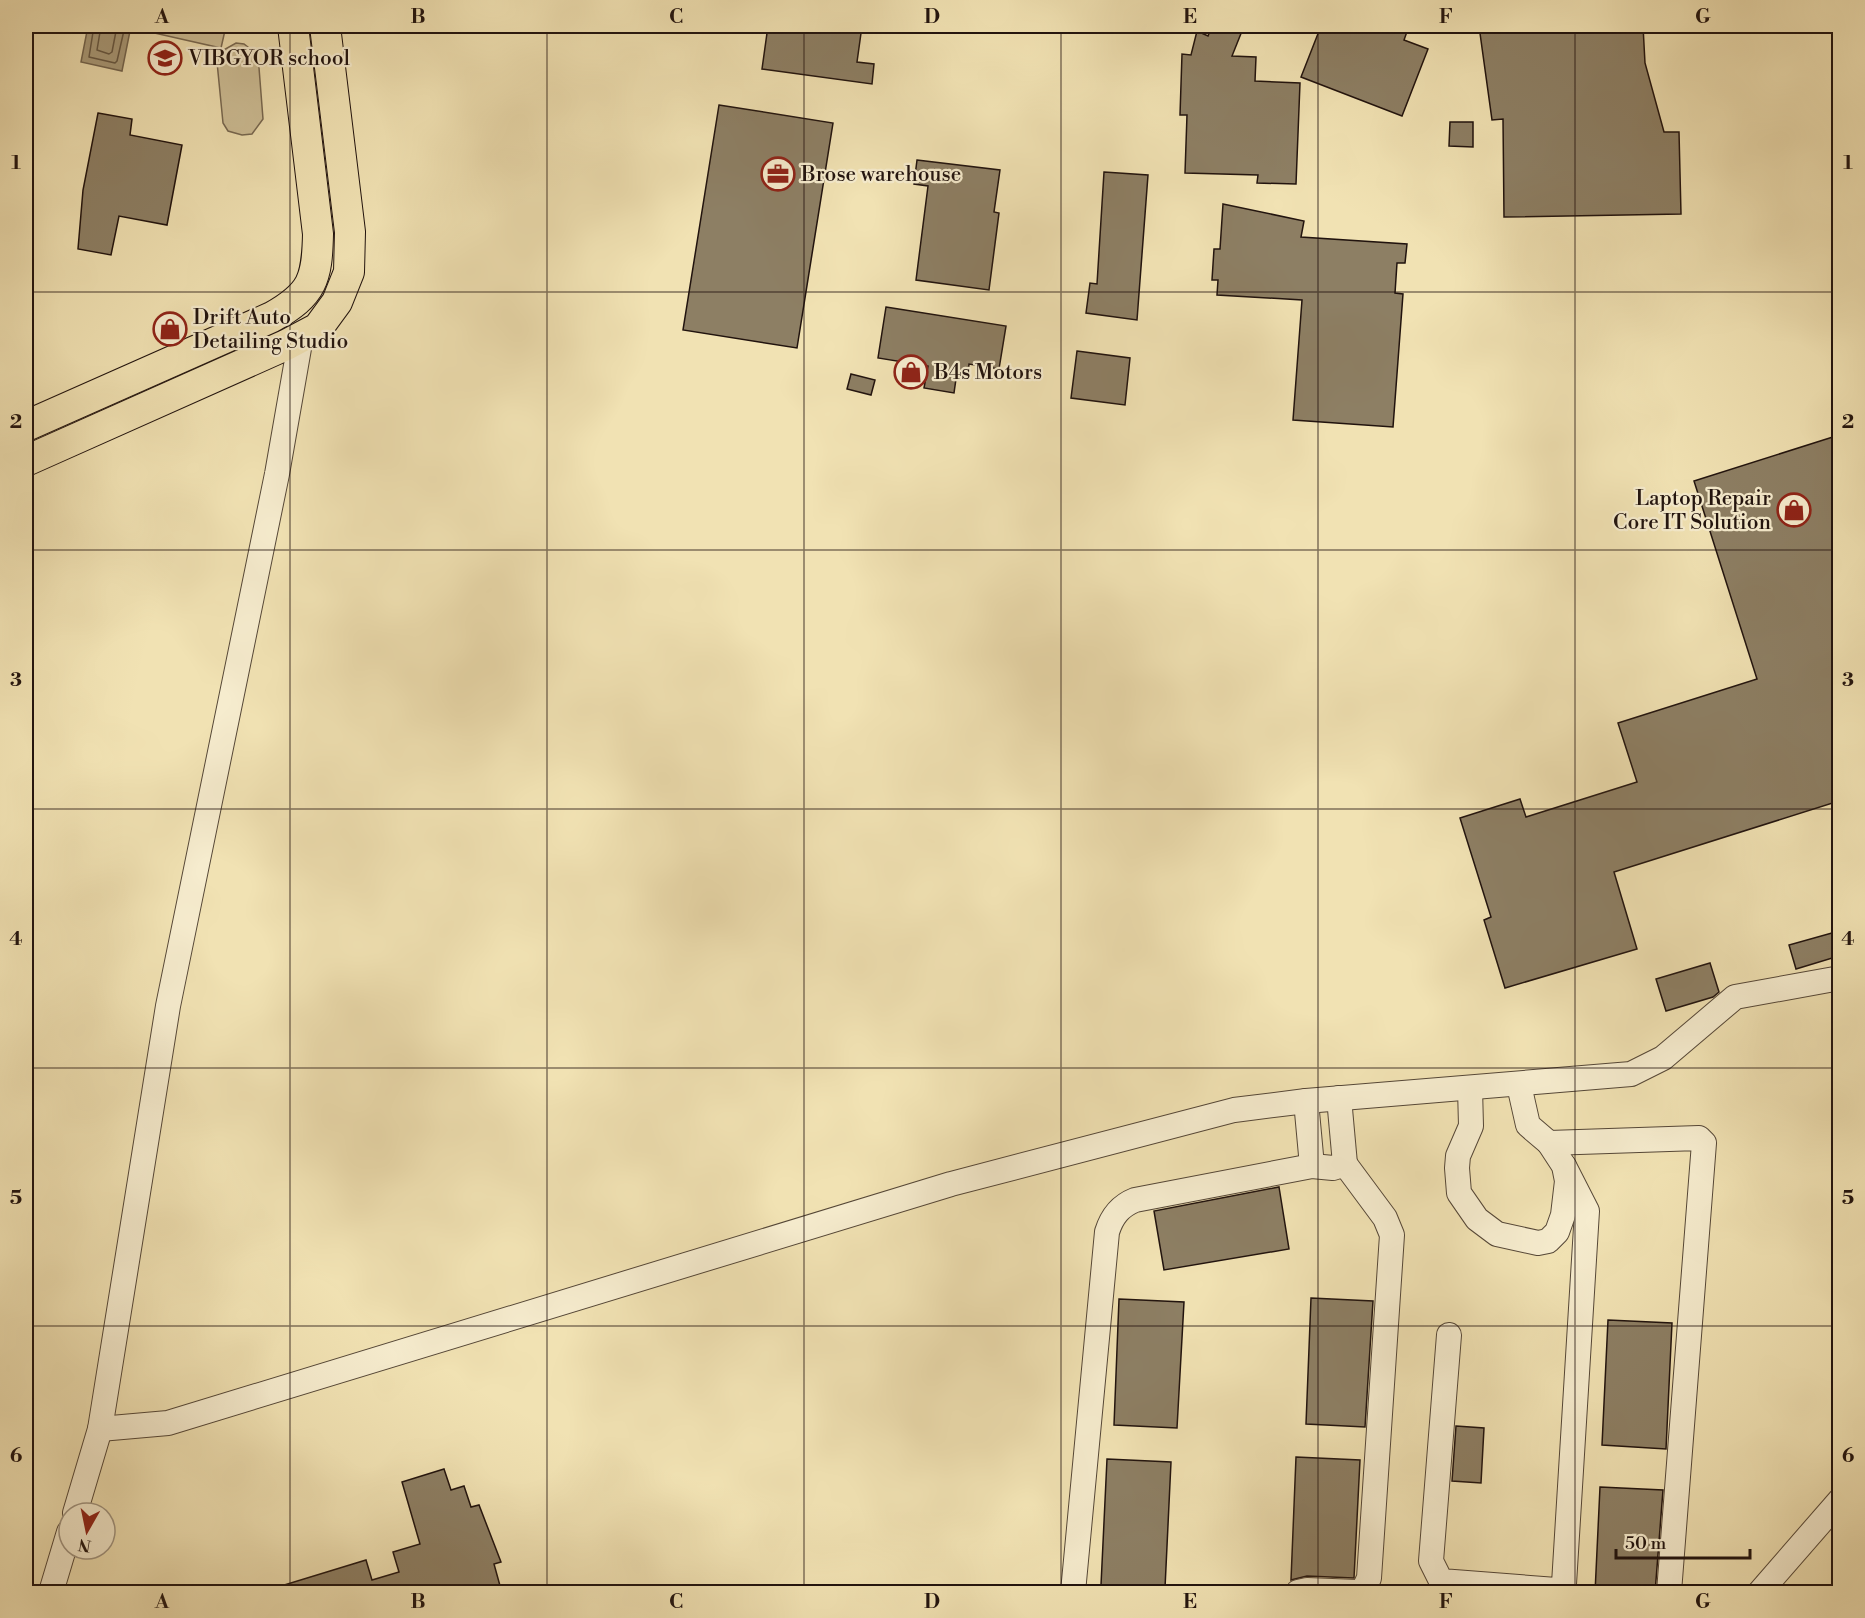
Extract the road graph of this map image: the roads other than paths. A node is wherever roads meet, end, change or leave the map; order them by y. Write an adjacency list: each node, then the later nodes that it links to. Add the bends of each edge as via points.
1 (293, 26): 3 (main road, via 318,234 317,266 309,287)
2 (325, 26): 4 (main road, via 350,232 349,272 337,302 324,320)
3 (296, 304): 4 (main road); 5 (main road)
4 (301, 338): 6 (main road); 17 (street, via 277,474 168,1006)
5 (26, 426)
6 (26, 461)
7 (1839, 978): 8 (street, via 1735,998 1662,1058 1631,1074)
8 (1519, 1085): 9 (street); 12 (street, via 1528,1125)
9 (1470, 1088): 10 (street); 15 (street, via 1471,1126 1456,1168 1459,1193 1477,1219 1497,1234 1516,1240 1548,1241 1557,1232 1566,1197)
10 (1339, 1098): 11 (street); 13 (street)
11 (1306, 1101): 14 (street); 17 (street, via 1234,1110 951,1184 168,1423)
12 (1549, 1143): 15 (street); 24 (street, via 1699,1138 1704,1143)
13 (1345, 1164): 14 (street, via 1333,1168); 23 (street, via 1385,1218 1392,1235 1369,1578 1364,1589 1357,1592)
14 (1312, 1166): 22 (street, via 1135,1200 1110,1221)
15 (1564, 1166): 16 (street, via 1587,1210 1564,1584 1556,1590 1441,1581 1434,1572 1431,1561)
16 (1449, 1335)
17 (99, 1429): 19 (street)
18 (1839, 1500): 25 (street)
19 (78, 1501)
20 (60, 1561): 21 (street)
21 (51, 1593)
22 (1073, 1593)
23 (1298, 1593)
24 (1669, 1593)
25 (1760, 1593)

